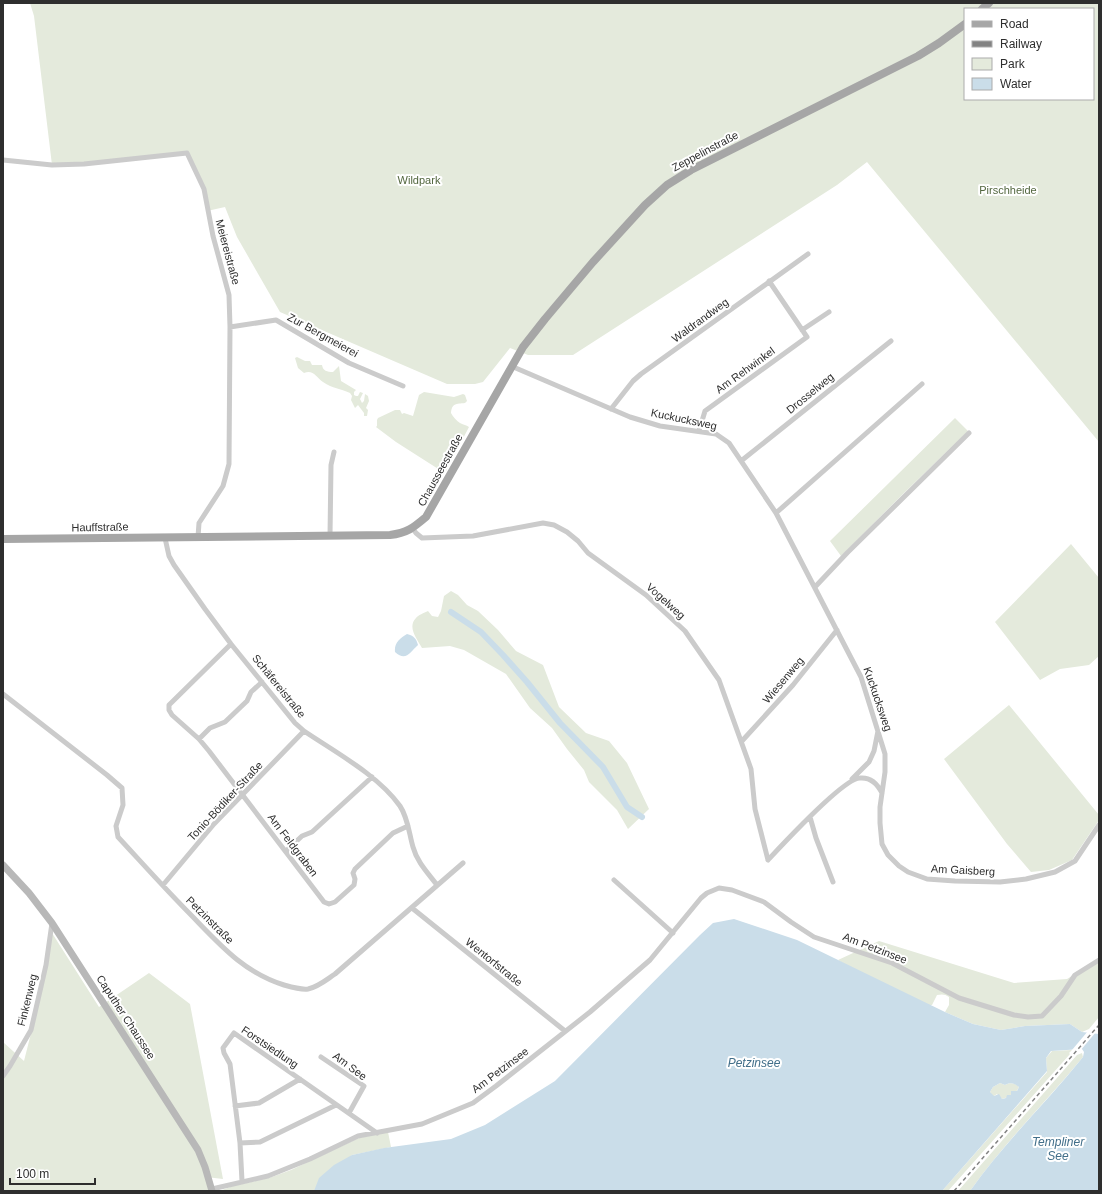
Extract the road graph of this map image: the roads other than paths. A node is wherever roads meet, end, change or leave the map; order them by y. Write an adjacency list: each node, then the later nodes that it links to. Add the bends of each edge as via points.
1 (964, 25): 9 (main road, Zeppelinstraße, via 918,56 703,164 667,185 645,204 593,262 545,318)
2 (3, 160): 6 (street, Meiereistraße, via 52,165 84,164 187,153 204,189 213,236 228,290)
3 (808, 254): 4 (street, Waldrandweg)
4 (769, 281): 7 (street); 12 (street, Waldrandweg, via 641,374)
5 (829, 312): 7 (street)
6 (230, 327): 11 (street, Zur Bergmeierei, via 276,320 349,362); 20 (street, Meiereistraße, via 229,464 223,486 199,523)
7 (802, 330): 13 (street, Am Rehwinkel, via 807,337 705,411)
8 (891, 341): 16 (street, Drosselweg)
9 (511, 366): 12 (street, Kuckucksweg); 18 (main road, Chausseestraße, via 426,517)
10 (922, 384): 17 (street)
11 (403, 386)
12 (611, 409): 13 (street, Kuckucksweg, via 660,426)
13 (699, 431): 16 (street, Kuckucksweg, via 716,434 729,443)
14 (970, 433): 23 (street, via 847,553)
15 (334, 452): 19 (street, via 331,465)
16 (741, 461): 17 (street, Kuckucksweg)
17 (776, 514): 23 (street, Kuckucksweg)
18 (413, 529): 19 (main road, Chausseestraße, via 390,535); 31 (street, Vogelweg, via 422,538 473,536 543,523 567,532 588,553 646,595 685,631 719,680)
19 (330, 536): 20 (main road, Chausseestraße)
20 (198, 537): 21 (main road, Hauffstraße)
21 (165, 538): 22 (main road, Hauffstraße); 25 (street, Schäfereistraße, via 174,565)
22 (3, 539)
23 (816, 587): 24 (street, Kuckucksweg)
24 (837, 630): 28 (street, Kuckucksweg, via 861,677); 31 (street, Wiesenweg, via 794,685)
25 (231, 644): 26 (street, Schäfereistraße); 30 (street, Am Feldgraben, via 169,705 172,715)
26 (262, 682): 29 (street, Schäfereistraße); 30 (street, via 225,722 210,728)
27 (3, 694): 45 (street, Petzinstraße, via 122,788 123,805 116,826 118,837)
28 (878, 730): 32 (street, Kuckucksweg); 34 (street, via 874,752 869,762)
29 (304, 731): 33 (street, Schäfereistraße); 36 (street, Tonio-Bödiker-Straße)
30 (199, 739): 36 (street, Am Feldgraben)
31 (742, 741): 37 (street, Vogelweg, via 751,769 755,809 768,860)
32 (886, 754): 35 (street, Am Gaisberg)
33 (372, 777): 39 (street, Schäfereistraße, via 401,807); 40 (street, via 312,832 302,836)
34 (852, 780): 35 (street, via 871,780); 37 (street)
35 (882, 793): 38 (street, Am Gaisberg, via 882,844 899,866 927,879 1000,882 1055,872 1075,861)
36 (243, 794): 40 (street, Am Feldgraben); 45 (street, Tonio-Bödiker-Straße)
37 (810, 817): 44 (street)
38 (1099, 825)
39 (408, 826): 40 (street, Am Feldgraben, via 393,833 355,869 354,885 335,902 329,904 319,896); 46 (street, Schäfereistraße, via 418,859)
40 (286, 851)
41 (463, 863): 46 (street, Petzinstraße)
42 (3, 865): 48 (street, Caputher Chaussee)
43 (614, 880): 49 (street)
44 (833, 882)
45 (163, 885): 47 (street, Petzinstraße, via 212,937 253,972 272,981 307,989 318,986 335,974)
46 (437, 885): 47 (street, Petzinstraße)
47 (412, 908): 51 (street, Wentorfstraße)
48 (52, 923): 53 (street, Finkenweg, via 46,965 30,1030); 61 (street, Caputher Chaussee, via 198,1150)
49 (673, 933): 50 (street, Am Petzinsee, via 701,898 719,888 725,889 764,902 814,937 892,963 959,998 1028,1017 1042,1016 1061,996 1075,975); 51 (street, Am Petzinsee, via 650,960)
50 (1099, 960)
51 (565, 1031): 58 (street, Am Petzinsee, via 473,1102 422,1124)
52 (321, 1057): 57 (street, Am See, via 364,1086)
53 (3, 1076)
54 (300, 1079): 55 (street, Forstsiedlung); 56 (street, Forstsiedlung, via 259,1103); 56 (street, Forstsiedlung, via 234,1033 223,1048 230,1064)
55 (336, 1104): 57 (street, Forstsiedlung); 59 (street, via 260,1142)
56 (235, 1106): 59 (street, Forstsiedlung)
57 (349, 1113): 58 (street, Forstsiedlung)
58 (377, 1133): 60 (street, Am Petzinsee, via 358,1136 278,1173)
59 (240, 1143): 60 (street, Forstsiedlung)
60 (242, 1181): 61 (street, Am Petzinsee)
61 (212, 1190)

